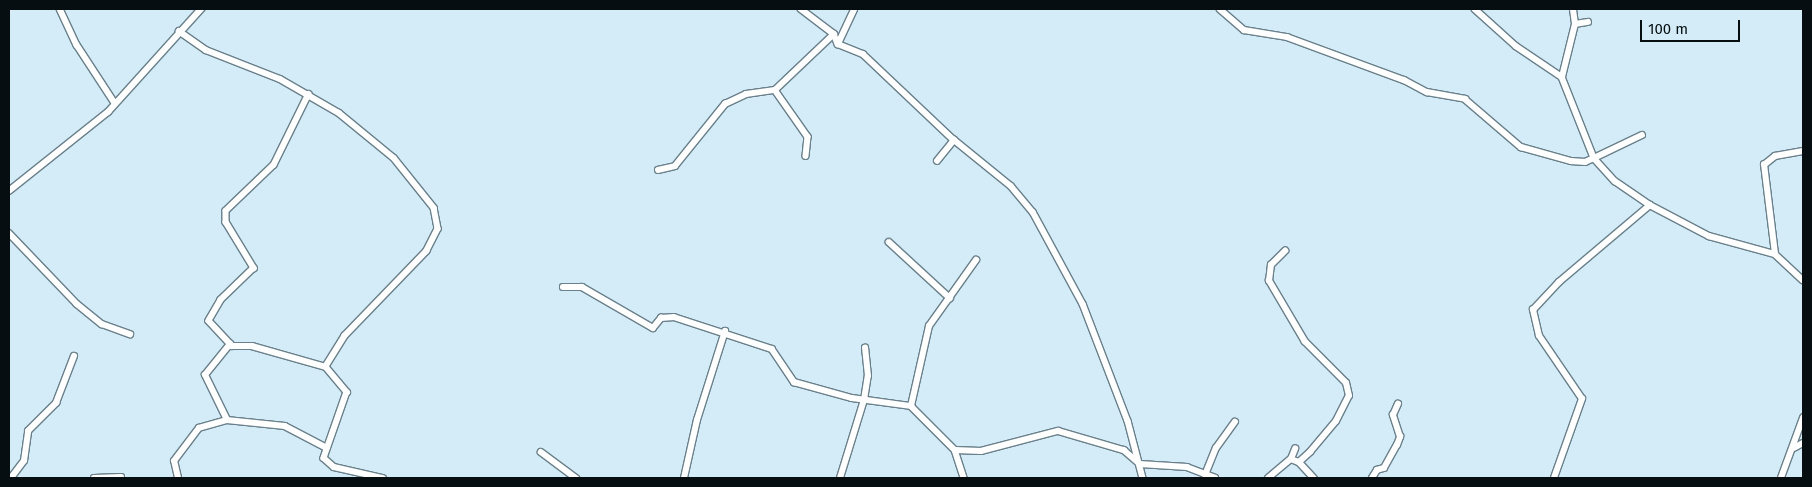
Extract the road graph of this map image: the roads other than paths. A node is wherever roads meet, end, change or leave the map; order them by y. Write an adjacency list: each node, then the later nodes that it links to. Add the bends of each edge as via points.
1 (60, 9): 16 (street, via 77,45)
2 (201, 9): 10 (street)
3 (801, 9): 11 (street)
4 (854, 9): 12 (street)
5 (1220, 9): 21 (street, via 1244,30 1286,37 1404,80 1427,92 1465,99 1521,147 1570,161 1585,162)
6 (1475, 9): 13 (street, via 1516,46)
7 (1573, 9): 9 (street)
8 (1588, 22): 9 (street)
9 (1575, 24): 13 (street)
10 (179, 31): 15 (street, via 217,55); 16 (street)
11 (834, 34): 12 (street); 14 (street)
12 (838, 44): 18 (street, via 863,54)
13 (1562, 78): 21 (street)
14 (775, 90): 20 (street, via 808,137); 23 (street, via 746,94 725,104 675,166)
15 (309, 94): 36 (street, via 274,165 226,211 226,222 254,268 211,312 209,321); 39 (street, via 372,137 394,158 434,208 439,220 427,251 345,336)
16 (115, 103): 24 (street, via 91,127)
17 (1642, 135): 21 (street)
18 (954, 140): 22 (street); 54 (street, via 1011,186 1033,212 1068,273 1128,421)
19 (1803, 151): 29 (street, via 1775,156 1764,165)
20 (806, 156)
21 (1594, 158): 25 (street, via 1615,181)
22 (937, 161)
23 (658, 170)
24 (9, 191)
25 (1650, 205): 29 (street, via 1709,236); 70 (street, via 1559,282 1534,310 1539,336 1582,399)
26 (9, 234): 35 (street, via 77,304 102,324)
27 (889, 242): 33 (street)
28 (1285, 251): 53 (street, via 1271,265 1269,281 1305,342 1350,389 1336,421)
29 (1775, 254): 31 (street)
30 (976, 260): 33 (street)
31 (1803, 280)
32 (563, 287): 34 (street, via 582,286 653,328 661,318 674,317)
33 (950, 298): 42 (street, via 930,326)
34 (725, 332): 40 (street, via 772,349 794,382); 62 (street, via 697,420)
35 (130, 334)
36 (230, 344): 39 (street, via 242,349 252,346); 44 (street, via 205,375)
37 (865, 348): 40 (street, via 868,376)
38 (74, 356): 57 (street, via 56,403 28,431 24,461)
39 (326, 367): 47 (street, via 347,392)
40 (864, 400): 42 (street); 63 (street)
41 (1398, 404): 69 (street, via 1393,415 1400,437)
42 (911, 406): 50 (street)
43 (1803, 418): 48 (street)
44 (227, 420): 47 (street, via 285,426); 59 (street, via 199,428 174,461)
45 (1235, 422): 55 (street, via 1216,448)
46 (1803, 443): 48 (street)
47 (327, 448): 60 (street, via 324,458 334,468)
48 (1794, 448): 71 (street)
49 (1295, 449): 52 (street)
50 (955, 450): 54 (street, via 982,452 1058,431 1124,450); 64 (street)
51 (540, 452): 61 (street)
52 (1291, 459): 53 (street); 67 (street)
53 (1299, 462): 68 (street)
54 (1140, 464): 55 (street, via 1187,467); 65 (street)
55 (1205, 475): 66 (street)
56 (122, 477): 58 (street)
57 (11, 478)
58 (94, 478)
59 (178, 478)
60 (383, 478)
61 (576, 478)
62 (684, 478)
63 (840, 478)
64 (964, 478)
65 (1143, 478)
66 (1215, 478)
67 (1268, 478)
68 (1314, 478)
69 (1372, 478)
70 (1554, 478)
71 (1781, 478)

